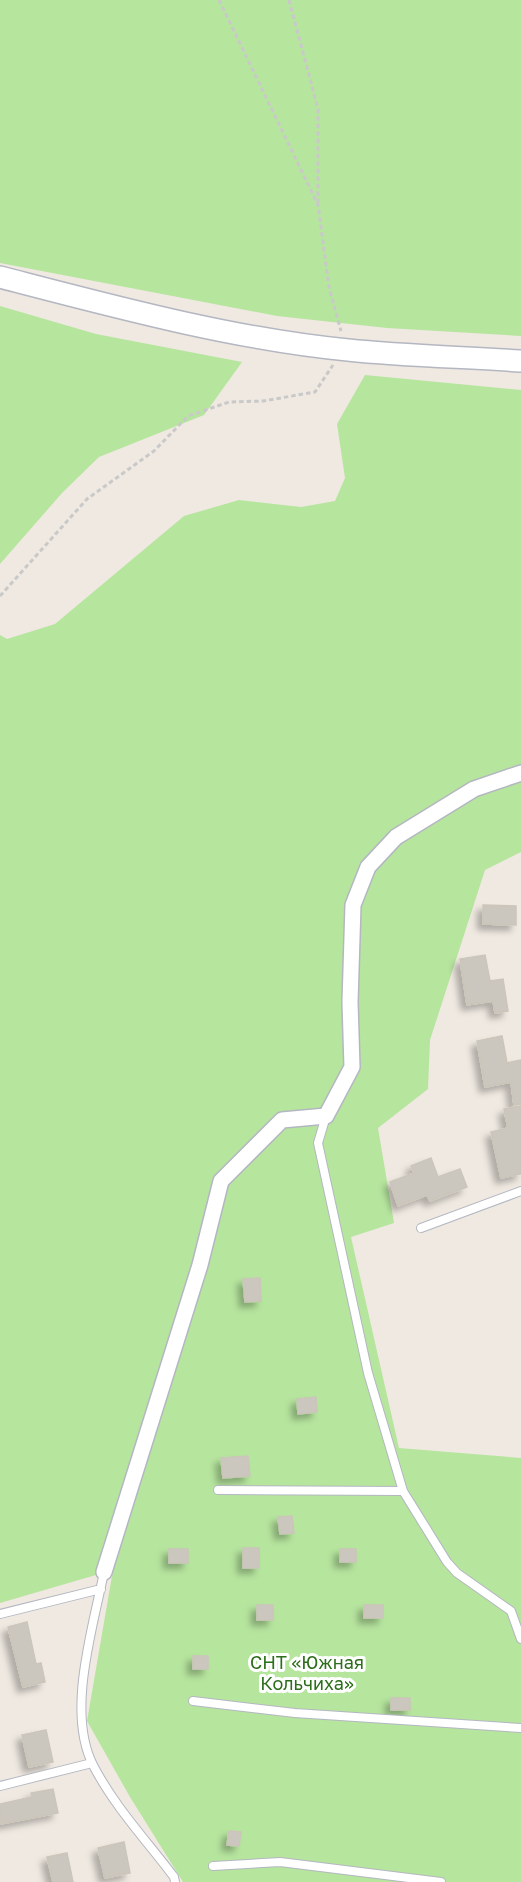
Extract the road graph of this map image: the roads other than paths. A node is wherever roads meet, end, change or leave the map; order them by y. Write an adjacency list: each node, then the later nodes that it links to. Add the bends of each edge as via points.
1 (0, 277): 2 (main road, via 236,332 342,349)
2 (521, 361)
3 (521, 773): 4 (street, via 474,789 396,837 368,867 352,905 352,1067)
4 (326, 1116): 8 (lane, via 318,1143 368,1373); 9 (street, via 282,1120 221,1181 200,1265)
5 (521, 1191): 6 (lane)
6 (422, 1228)
7 (218, 1490): 8 (lane)
8 (403, 1491): 12 (lane, via 447,1562 511,1611)
9 (104, 1572): 10 (lane)
10 (101, 1589): 11 (lane); 15 (lane, via 83,1677 81,1718)
11 (0, 1614)
12 (521, 1639)
13 (193, 1701): 14 (lane, via 295,1713)
14 (521, 1728)
15 (92, 1763): 16 (lane); 18 (lane)
16 (0, 1786)
17 (213, 1866): 19 (lane, via 280,1862)
18 (175, 1882)
19 (441, 1882)

